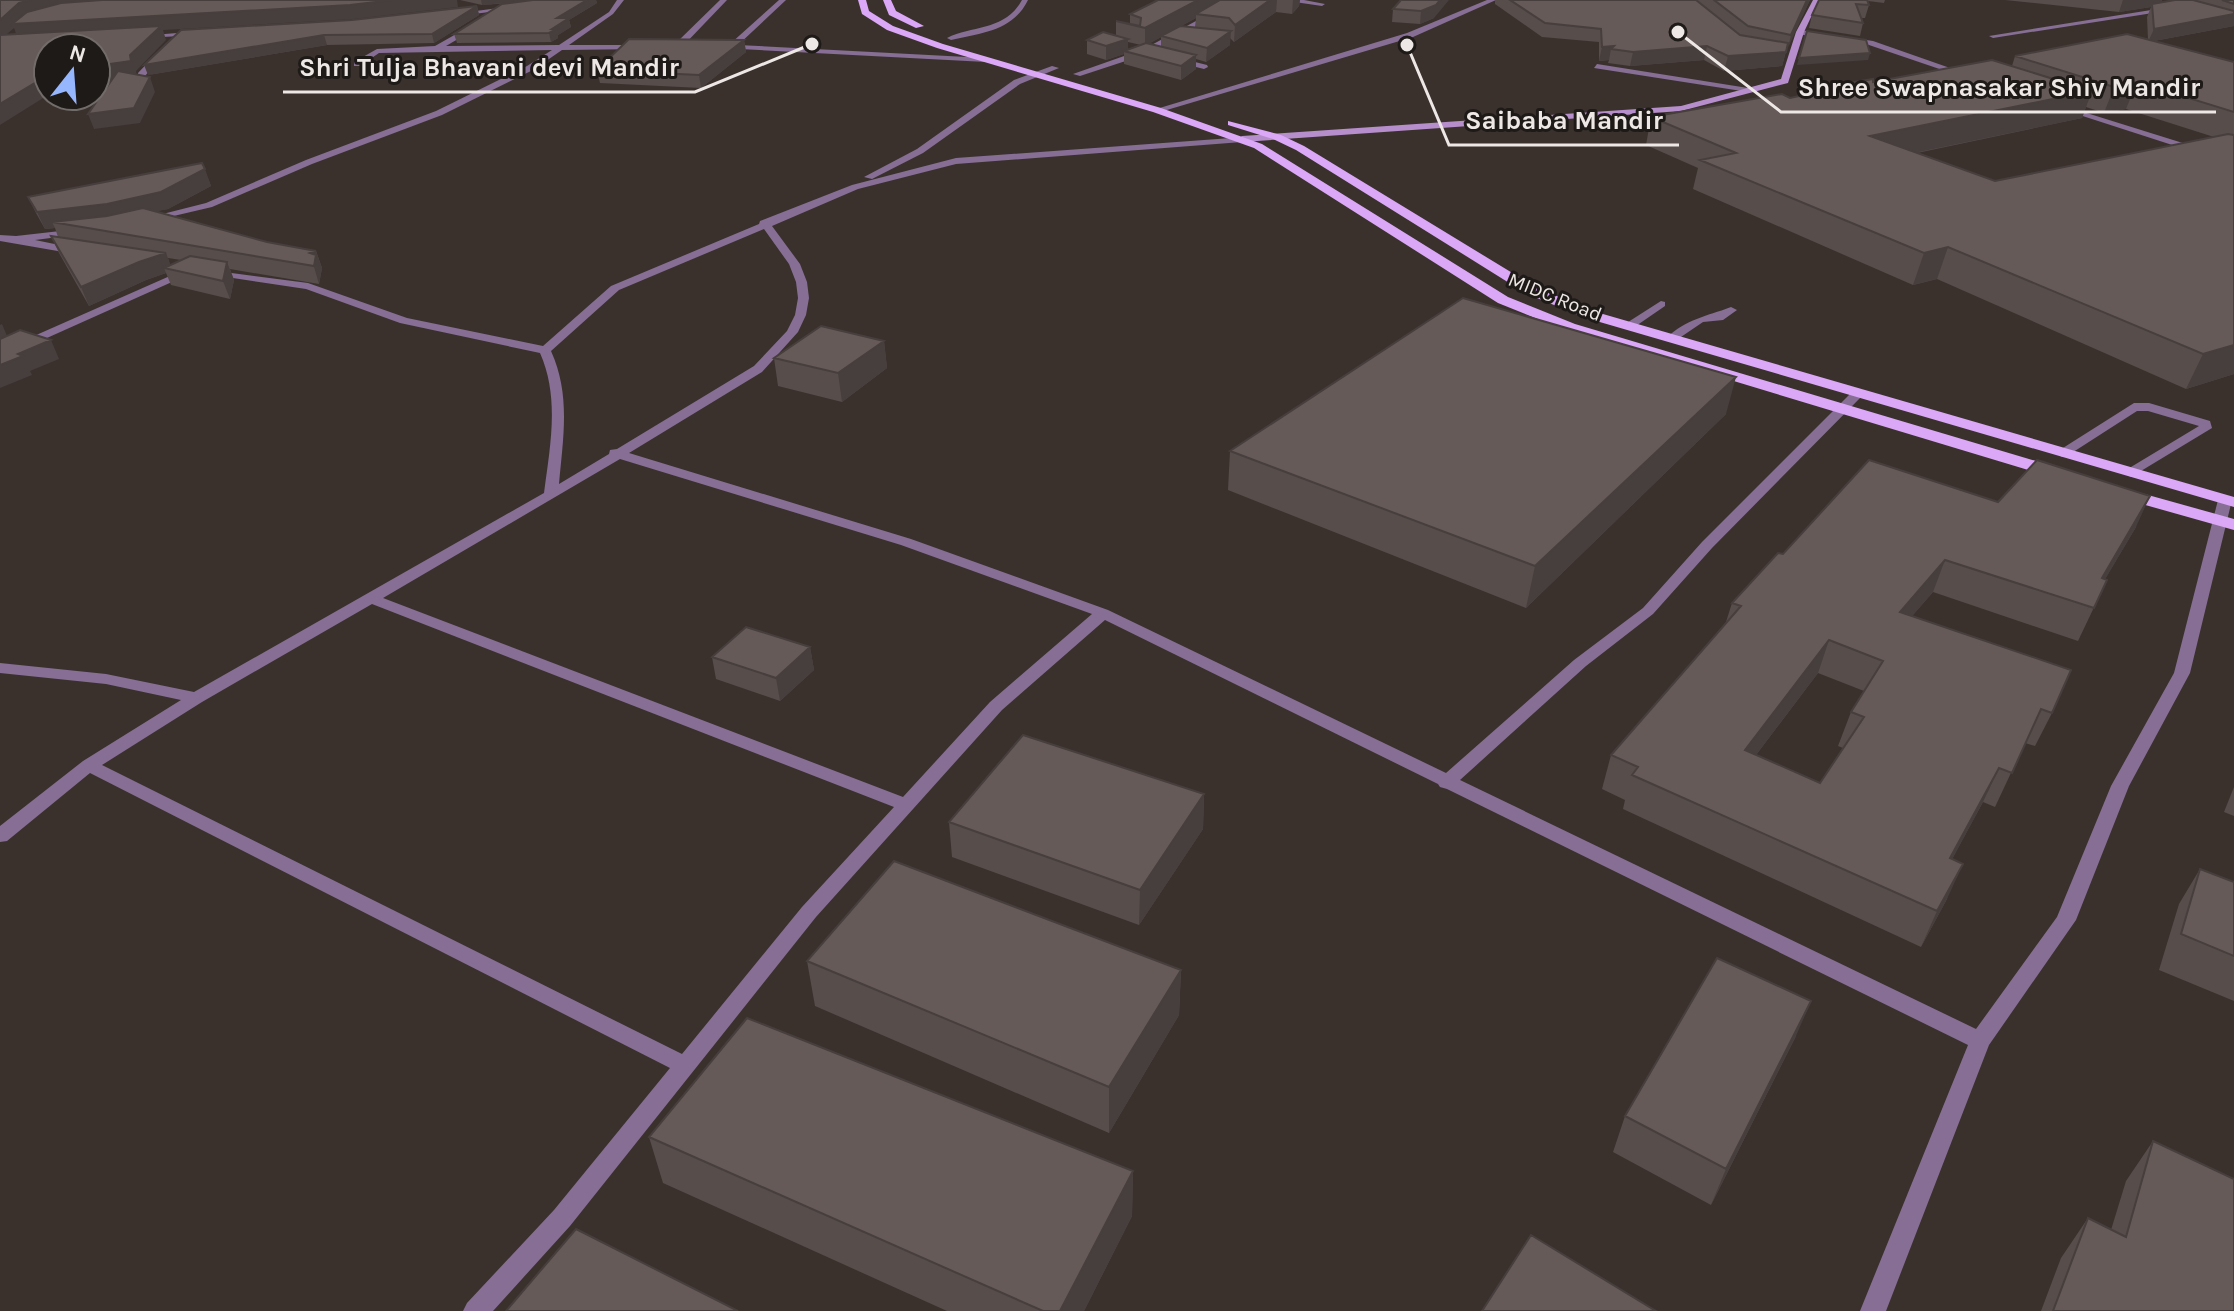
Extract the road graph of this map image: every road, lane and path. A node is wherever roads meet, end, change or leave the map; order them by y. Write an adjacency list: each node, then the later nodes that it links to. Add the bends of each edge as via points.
1 (621, 0): 32 (street)
2 (724, 0): 27 (street)
3 (783, 0): 30 (street)
4 (862, 0): 38 (main road, MIDC Road, via 865,12 890,28)
5 (887, 0): 25 (main road, MIDC Road, via 901,19)
6 (1025, 0): 25 (street, via 1020,15 1002,25)
7 (1240, 0): 21 (street)
8 (1284, 0): 13 (street)
9 (1493, 0): 49 (street, via 1410,35)
10 (1816, 0): 18 (street)
11 (2156, 0): 24 (street, via 2180,7)
12 (462, 4): 16 (street)
13 (1322, 4)
14 (529, 6): 15 (street)
15 (500, 9): 16 (street); 34 (street)
16 (487, 11): 17 (street)
17 (443, 15)
18 (1800, 32): 37 (street); 46 (street, via 1870,43)
19 (213, 33): 20 (street)
20 (181, 34): 22 (street); 44 (street)
21 (1179, 34): 23 (street); 31 (street)
22 (135, 36)
23 (1191, 36)
24 (1993, 36)
25 (951, 38): 42 (main road, MIDC Road)
26 (664, 46): 27 (street)
27 (678, 46): 28 (street)
28 (692, 46)
29 (719, 46): 30 (street)
30 (732, 46): 38 (street)
31 (1147, 46): 35 (street); 41 (street); 43 (street)
32 (562, 47): 33 (street); 34 (street); 57 (street, via 439,113 209,205)
33 (649, 47)
34 (437, 48): 39 (street, via 377,51)
35 (1134, 48)
36 (1782, 51): 37 (street)
37 (1795, 54): 47 (street, via 1785,81)
38 (986, 60): 45 (main road, MIDC Road)
39 (357, 64)
40 (1597, 66): 47 (street)
41 (1204, 67)
42 (1055, 68): 43 (main road, MIDC Road); 45 (street)
43 (1077, 74): 49 (main road, MIDC Road)
44 (141, 75)
45 (1038, 75): 50 (main road, MIDC Road); 54 (street, via 997,94 920,151)
46 (1976, 78)
47 (1748, 90): 51 (street, via 1681,108)
48 (2052, 103): 53 (street)
49 (1177, 104): 50 (street); 51 (main road, MIDC Road)
50 (1157, 110): 52 (main road, MIDC Road)
51 (1277, 137): 52 (street); 55 (main road, MIDC Road)
52 (1242, 139): 54 (street, via 956,161); 56 (main road, MIDC Road)
53 (2234, 162)
54 (855, 187): 58 (street)
55 (1380, 199): 56 (main road); 67 (main road, MIDC Road, via 1532,291)
56 (1350, 204): 72 (main road, MIDC Road, via 1503,300 1570,327)
57 (141, 221)
58 (764, 223): 69 (street, via 615,288); 73 (street, via 801,274 805,298 787,342 758,369 709,401)
59 (86, 231): 61 (street)
60 (0, 238): 61 (street)
61 (16, 239): 62 (street)
62 (93, 254)
63 (165, 265): 64 (street)
64 (194, 269): 69 (street, via 308,286 404,321); 70 (street)
65 (1661, 304): 67 (street)
66 (1731, 310): 68 (street, via 1719,318 1700,319)
67 (1629, 326): 68 (main road, MIDC Road)
68 (1671, 339): 71 (main road, MIDC Road)
69 (545, 350): 78 (street, via 559,399)
70 (0, 355)
71 (1858, 393): 72 (street); 74 (main road, MIDC Road)
72 (1843, 409): 76 (main road, MIDC Road); 86 (street, via 1648,611 1580,663)
73 (615, 453): 78 (street); 82 (street, via 906,542)
74 (2062, 453): 75 (main road, MIDC Road); 75 (street, via 2134,407 2205,424)
75 (2131, 473): 79 (main road, MIDC Road)
76 (2075, 479)
77 (2104, 487): 80 (main road)
78 (551, 495): 81 (street)
79 (2229, 501): 80 (street)
80 (2227, 523): 89 (street, via 2182,673 2120,786 2066,920)
81 (370, 598): 84 (street); 87 (street)
82 (1103, 613): 86 (street); 87 (street, via 996,706)
83 (0, 668): 84 (street, via 106,679)
84 (196, 698): 85 (street)
85 (89, 765): 88 (street); 90 (street)
86 (1446, 783): 89 (street)
87 (906, 805): 90 (street, via 809,912)
88 (0, 836)
89 (1980, 1041): 92 (street)
90 (685, 1066): 91 (street, via 562,1218)
91 (476, 1311)
92 (1873, 1311)

